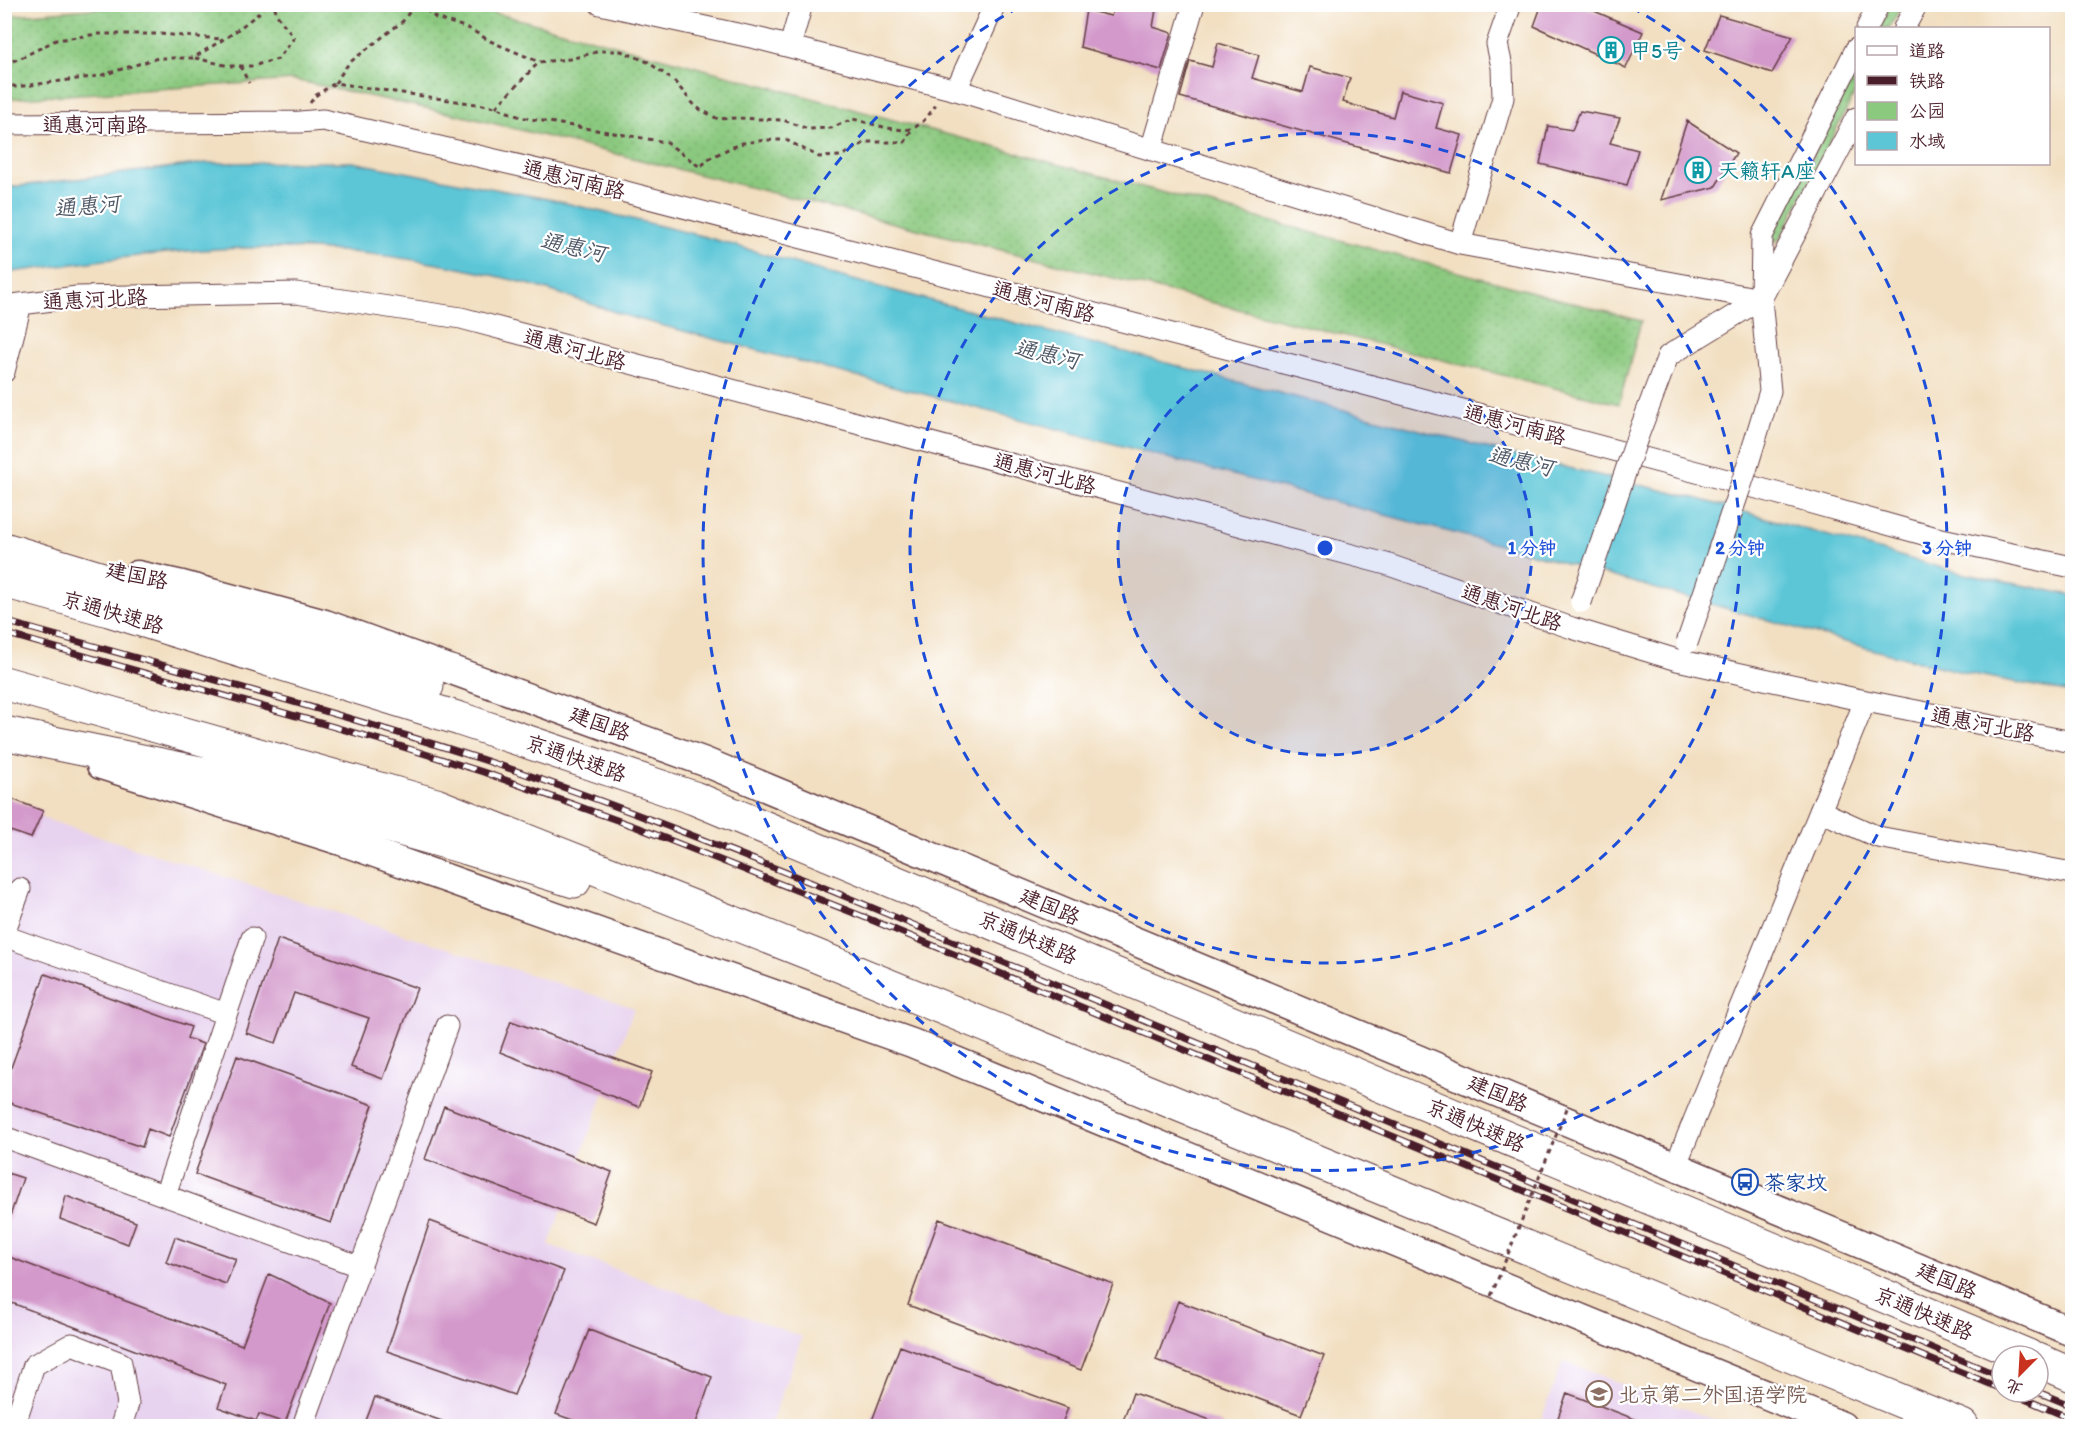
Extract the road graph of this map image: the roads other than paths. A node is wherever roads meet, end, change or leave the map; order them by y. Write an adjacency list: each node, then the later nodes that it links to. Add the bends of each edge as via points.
1 (600, 4): 10 (street)
2 (802, 4): 10 (street)
3 (995, 4): 12 (street)
4 (1194, 4): 15 (street)
5 (1510, 4): 16 (street, via 1497,44 1503,98)
6 (1879, 4): 8 (street)
7 (1917, 4): 9 (street)
8 (1868, 27)
9 (1905, 27)
10 (790, 46): 12 (street)
11 (1855, 54): 17 (street, via 1762,236)
12 (950, 88): 15 (street)
13 (1855, 122): 17 (street)
14 (4, 124): 21 (street, 通惠河南路, via 323,120 568,177 1937,538)
15 (1151, 150): 16 (street)
16 (1460, 244): 17 (street)
17 (1761, 299): 23 (street, bridge, via 1668,356); 24 (street, bridge, via 1770,391)
18 (13, 305): 19 (street); 23 (street, 通惠河北路, via 77,297 296,293 461,318 1386,564)
19 (4, 372)
20 (4, 548): 29 (highway, via 242,621 489,708); 39 (main road, 建国路, via 182,585 325,624 705,762)
21 (2073, 567)
22 (4, 581): 29 (highway, 京通快速路, via 460,719)
23 (1572, 628): 24 (street, 通惠河北路)
24 (1682, 652): 26 (street, 通惠河北路)
25 (4, 683): 35 (highway, via 436,805)
26 (1865, 701): 28 (street, 通惠河北路); 30 (street)
27 (4, 734): 35 (highway, via 205,774 467,848); 49 (main road, via 341,841 912,1044)
28 (2073, 742)
29 (694, 798): 43 (highway, 京通快速路)
30 (1820, 811): 31 (street, via 1878,837); 39 (street)
31 (2073, 873)
32 (20, 889): 33 (street)
33 (4, 934): 36 (street)
34 (252, 938): 36 (street)
35 (814, 955): 50 (highway)
36 (226, 1014): 40 (street)
37 (447, 1026): 41 (street)
38 (4, 1137): 40 (street)
39 (1675, 1167): 42 (main road, 建国路)
40 (165, 1195): 41 (street)
41 (361, 1267): 48 (street)
42 (2073, 1332)
43 (1999, 1344)
44 (2050, 1365): 45 (highway)
45 (2073, 1374)
46 (14, 1426): 47 (street, via 34,1365 72,1344 121,1363 128,1404)
47 (121, 1426)
48 (303, 1426)
49 (1842, 1426)
50 (1962, 1426)

